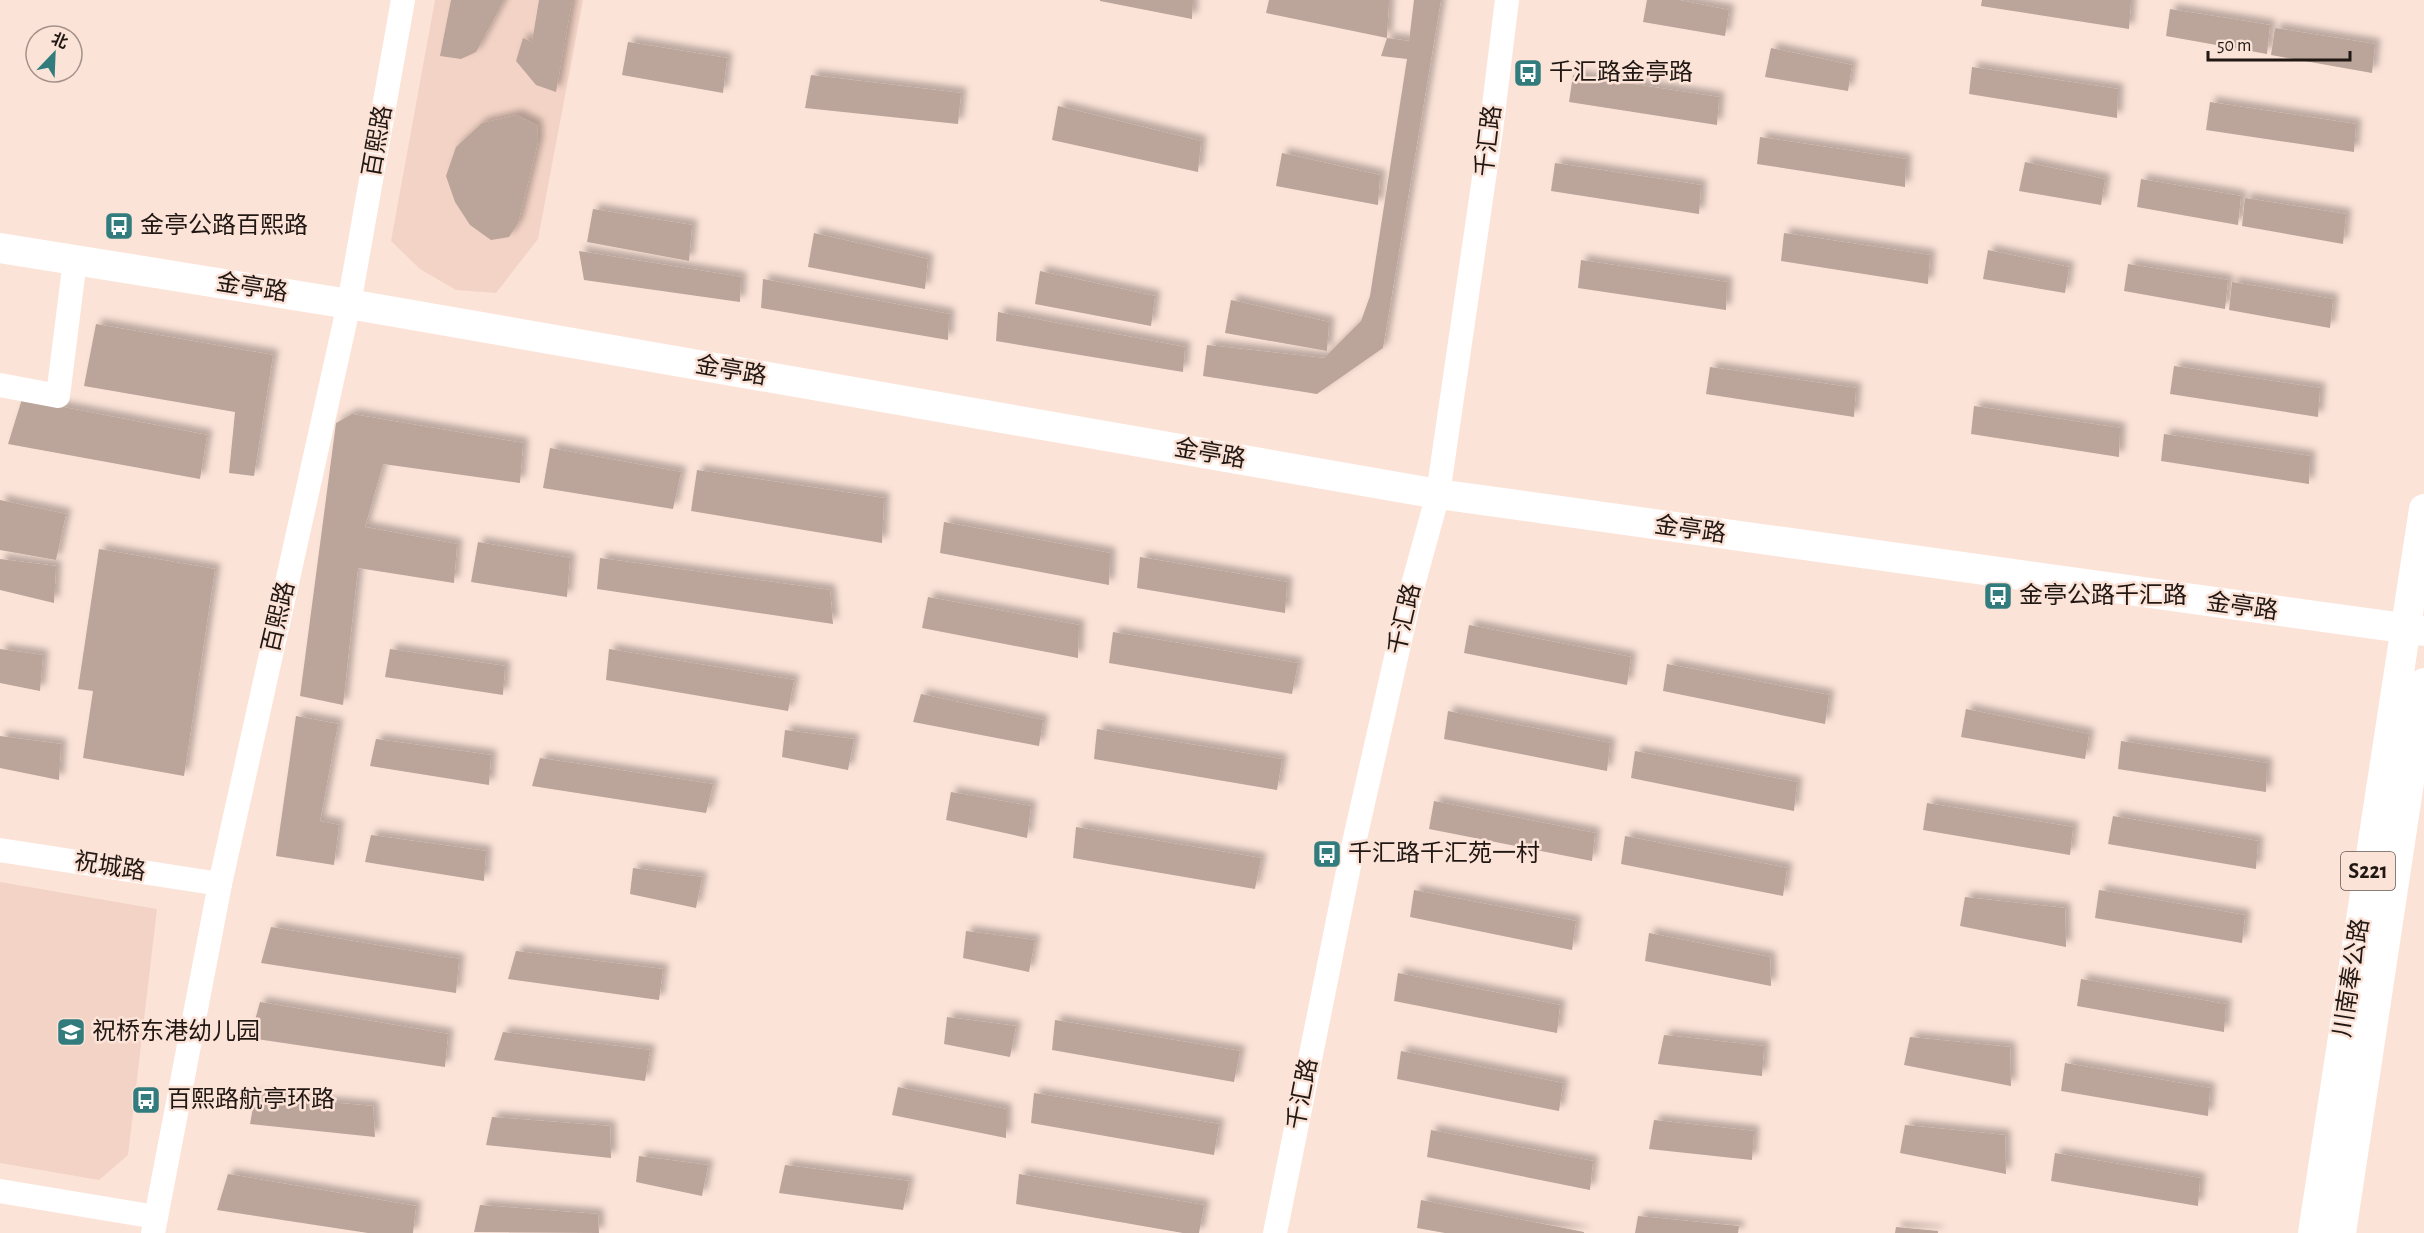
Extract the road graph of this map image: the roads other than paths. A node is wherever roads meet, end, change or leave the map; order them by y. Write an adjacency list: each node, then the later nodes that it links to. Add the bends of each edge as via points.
1 (403, 0): 5 (street, 百熙路)
2 (1507, 0): 7 (street, 千汇路)
3 (0, 248): 4 (main road, 金亭路)
4 (75, 260): 5 (main road, 金亭路); 6 (street, via 58,396)
5 (349, 304): 7 (main road, 金亭路); 12 (street, 百熙路)
6 (0, 385)
7 (1438, 494): 9 (main road, 金亭路); 15 (street, 千汇路, via 1410,596 1351,856)
8 (2424, 509): 9 (main road, 川南奉公路 / S221)
9 (2415, 630): 16 (main road, 川南奉公路 / S221)
10 (2424, 683): 17 (main road, 川南奉公路 / S221)
11 (0, 850): 12 (street, 祝城路)
12 (220, 884): 14 (street, 百熙路)
13 (0, 1191): 14 (street)
14 (155, 1225)
15 (1275, 1233)
16 (2313, 1233)
17 (2341, 1233)

